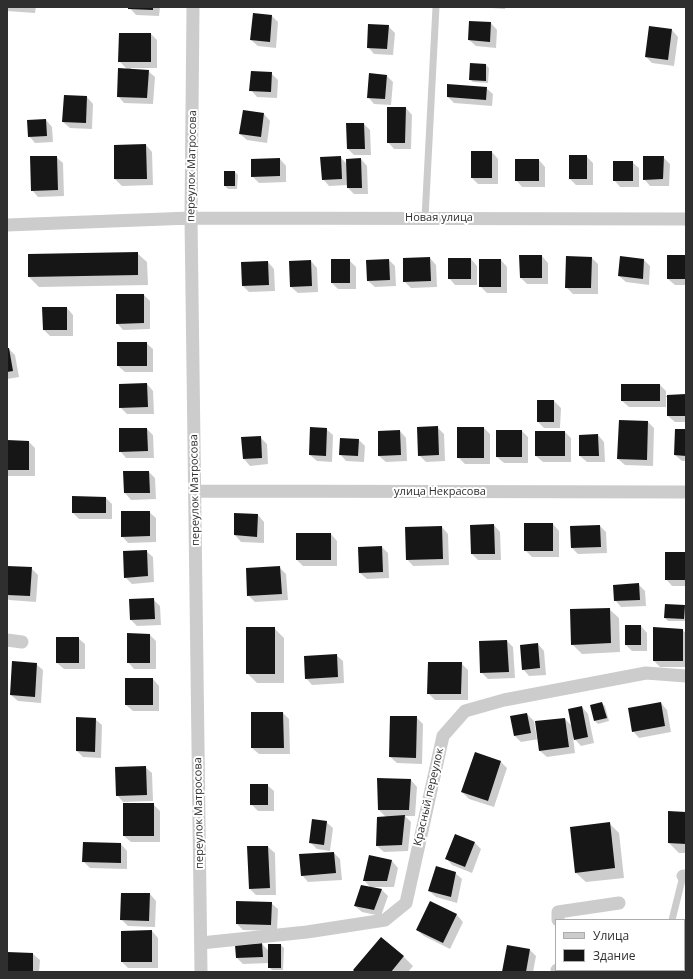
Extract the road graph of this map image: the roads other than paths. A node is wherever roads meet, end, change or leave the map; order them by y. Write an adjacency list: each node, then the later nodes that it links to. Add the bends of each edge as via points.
1 (193, 7): 3 (street, переулок Матросова)
2 (436, 7): 4 (lane)
3 (191, 218): 4 (street, Новая улица); 6 (street, Новая улица); 7 (street, переулок Матросова)
4 (425, 218): 5 (street, Новая улица)
5 (686, 219)
6 (7, 225)
7 (195, 492): 8 (street, улица Некрасова); 16 (street, переулок Матросова)
8 (686, 492)
9 (7, 640): 10 (street)
10 (22, 642)
11 (686, 676): 16 (street, Красный переулок, via 646,674 504,700 465,712 443,736 406,902 385,920 315,931)
12 (685, 876): 15 (lane)
13 (619, 903): 14 (street, via 558,912)
14 (558, 919)
15 (672, 919)
16 (201, 943): 17 (street, переулок Матросова)
17 (201, 972)

